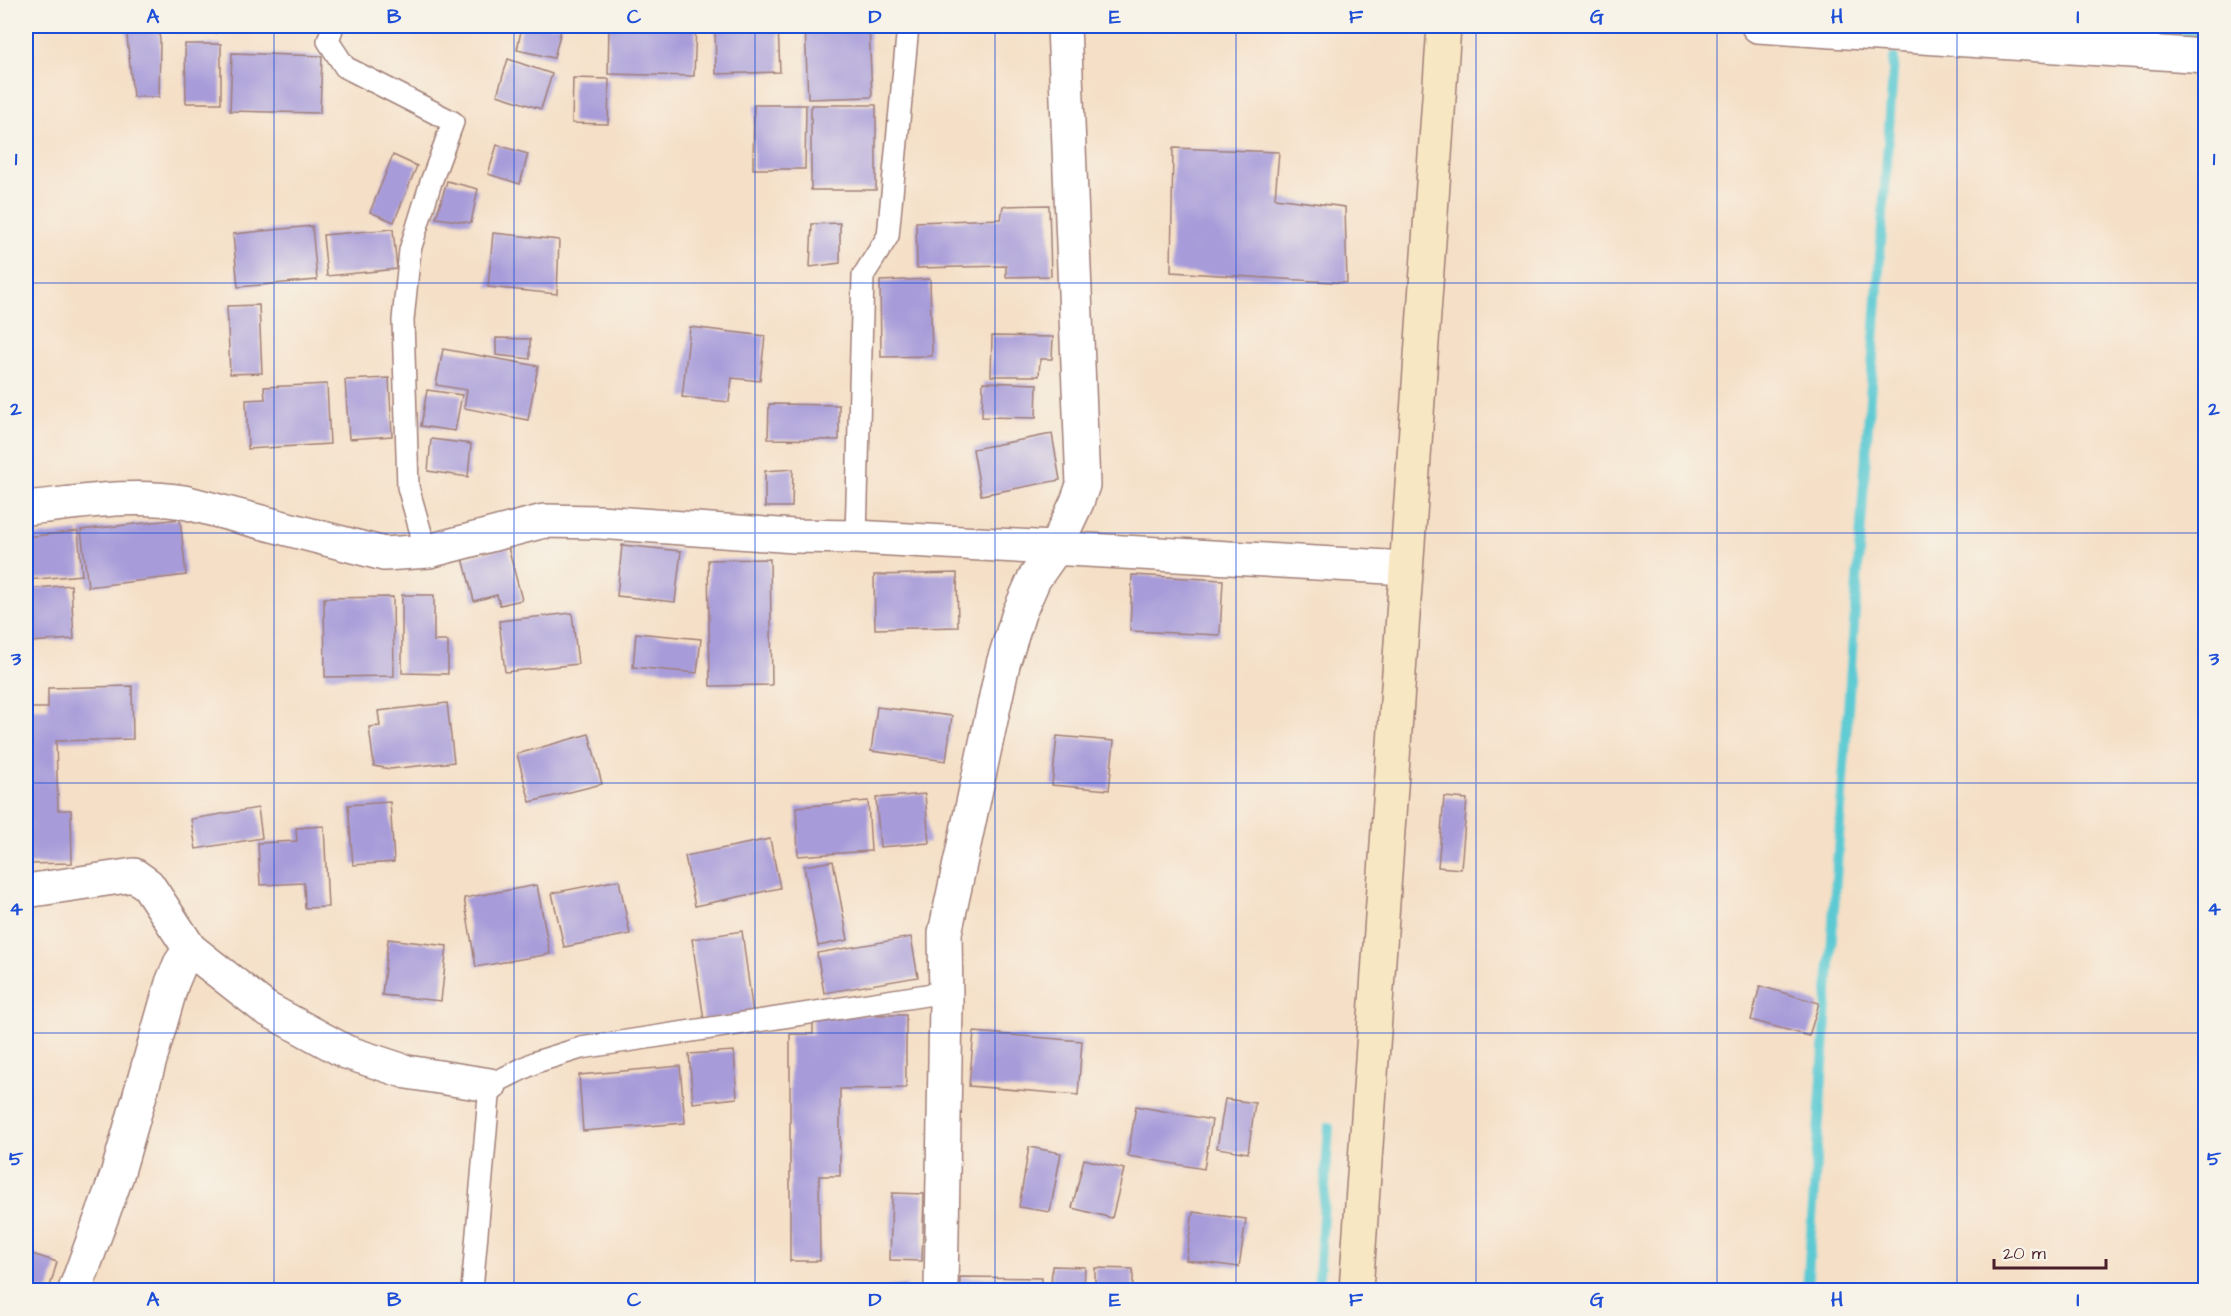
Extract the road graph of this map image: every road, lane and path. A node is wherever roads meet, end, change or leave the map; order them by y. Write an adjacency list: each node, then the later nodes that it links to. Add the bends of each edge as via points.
1 (333, 26): 10 (lane, via 328,41 345,68 453,122 410,250 403,320 408,487)
2 (908, 26): 8 (lane, via 888,236 863,276)
3 (1064, 26): 9 (street, via 1083,485)
4 (1444, 26): 11 (street)
5 (1758, 26): 6 (street)
6 (2205, 56)
7 (26, 508): 10 (street, via 159,498 384,554)
8 (856, 537): 9 (street); 10 (street, via 544,521)
9 (1055, 549): 11 (street); 14 (street, via 1034,579 1003,664 945,933)
10 (429, 551)
11 (1406, 568): 19 (street)
12 (26, 891): 13 (street, via 134,875 148,885)
13 (190, 949): 15 (street, via 265,1008 346,1052 407,1072); 16 (street, via 172,983 117,1175)
14 (946, 992): 15 (lane, via 581,1048 536,1062); 18 (street)
15 (490, 1085): 17 (lane)
16 (75, 1290)
17 (472, 1290)
18 (941, 1290)
19 (1356, 1290)

